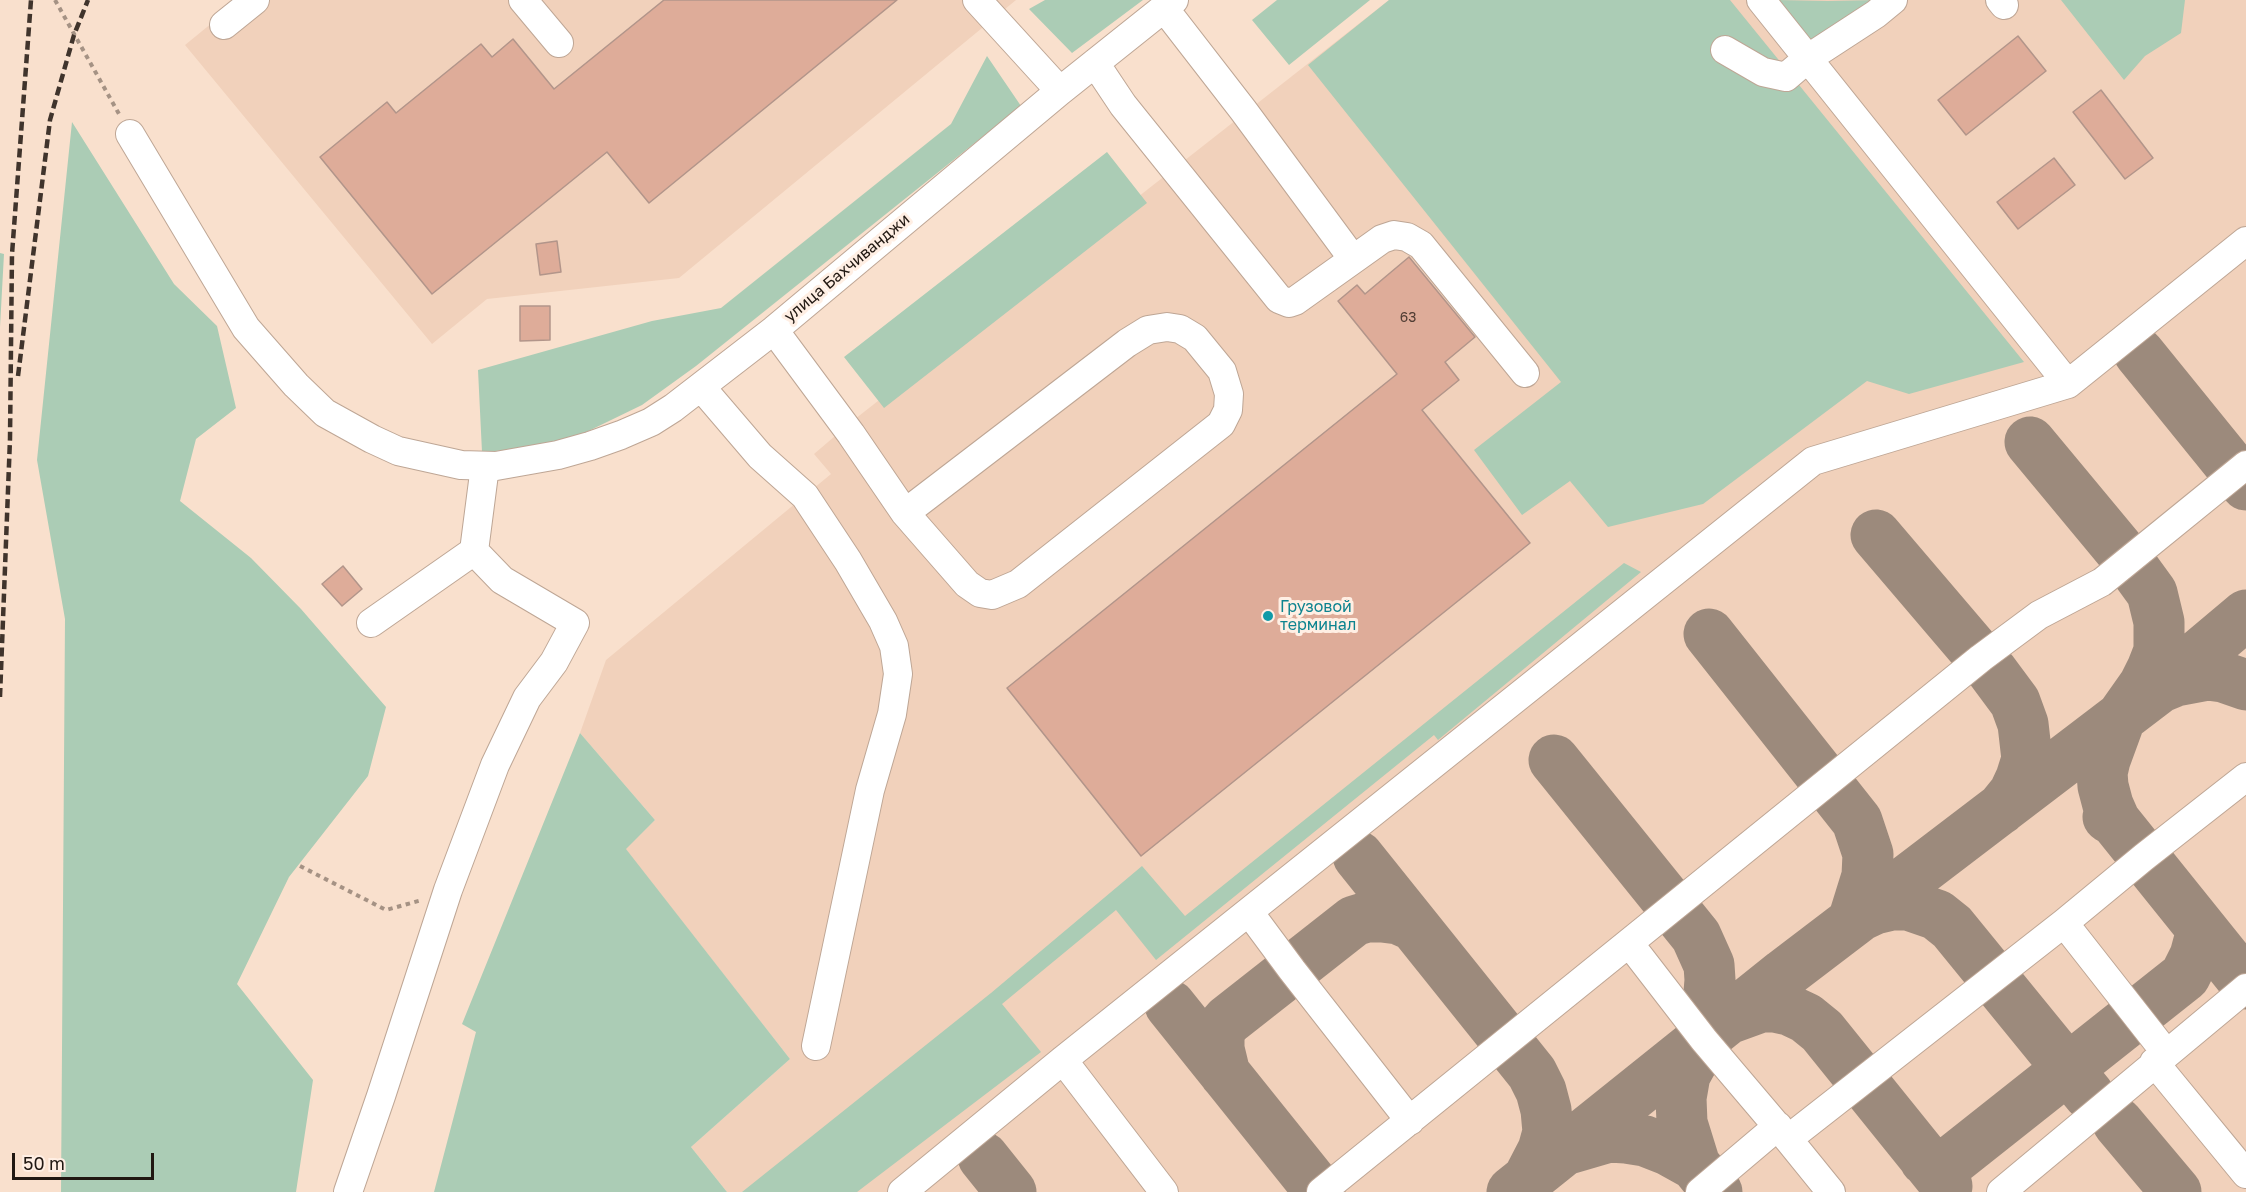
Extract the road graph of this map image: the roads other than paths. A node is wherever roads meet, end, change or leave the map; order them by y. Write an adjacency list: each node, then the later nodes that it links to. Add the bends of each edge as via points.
1 (255, 0): 7 (street)
2 (523, 0): 8 (street)
3 (977, 0): 12 (street)
4 (1761, 0): 10 (street)
5 (1893, 0): 10 (street)
6 (1169, 4): 11 (street, улица Бахчиванджи); 15 (street)
7 (224, 25)
8 (559, 43)
9 (1725, 50): 10 (street, via 1762,72 1786,76)
10 (1807, 59): 18 (street)
11 (1095, 63): 12 (street, улица Бахчиванджи); 15 (street, via 1123,105 1279,299 1295,301)
12 (1060, 91): 16 (street, улица Бахчиванджи)
13 (130, 134): 21 (street, улица Бахчиванджи, via 246,328 325,413 398,451 461,465)
14 (2246, 241): 18 (street)
15 (1353, 259): 17 (street, via 1372,244 1395,235 1421,245)
16 (774, 330): 19 (street, улица Бахчиванджи); 22 (street)
17 (1525, 373)
18 (2068, 384): 26 (street, via 1813,461)
19 (701, 387): 21 (street, улица Бахчиванджи, via 651,422 621,435 558,455); 30 (street, via 760,456 805,496 848,561 894,646 898,674 892,714 870,790)
20 (2246, 465): 28 (street, via 2102,582 2039,615 1981,658)
21 (485, 466): 23 (street)
22 (905, 513): 22 (street, via 967,584 980,593 1004,591 1221,424 1228,410 1229,394 1222,371 1195,338 1180,329 1148,330)
23 (474, 551): 24 (street); 36 (street, via 502,580 575,623 554,662 527,698 495,765 448,890)
24 (371, 623)
25 (2245, 779): 27 (street)
26 (1249, 912): 32 (street); 33 (street)
27 (2064, 923): 31 (street); 34 (street)
28 (1629, 943): 33 (street); 34 (street, via 1704,1040)
29 (2246, 988): 31 (street)
30 (816, 1046)
31 (2160, 1058): 35 (street); 42 (street)
32 (1063, 1060): 37 (street); 38 (street)
33 (1410, 1120): 39 (street)
34 (1783, 1132): 40 (street); 41 (street)
35 (2246, 1174)
36 (348, 1192)
37 (902, 1192)
38 (1164, 1192)
39 (1321, 1192)
40 (1700, 1192)
41 (1831, 1192)
42 (2001, 1192)

